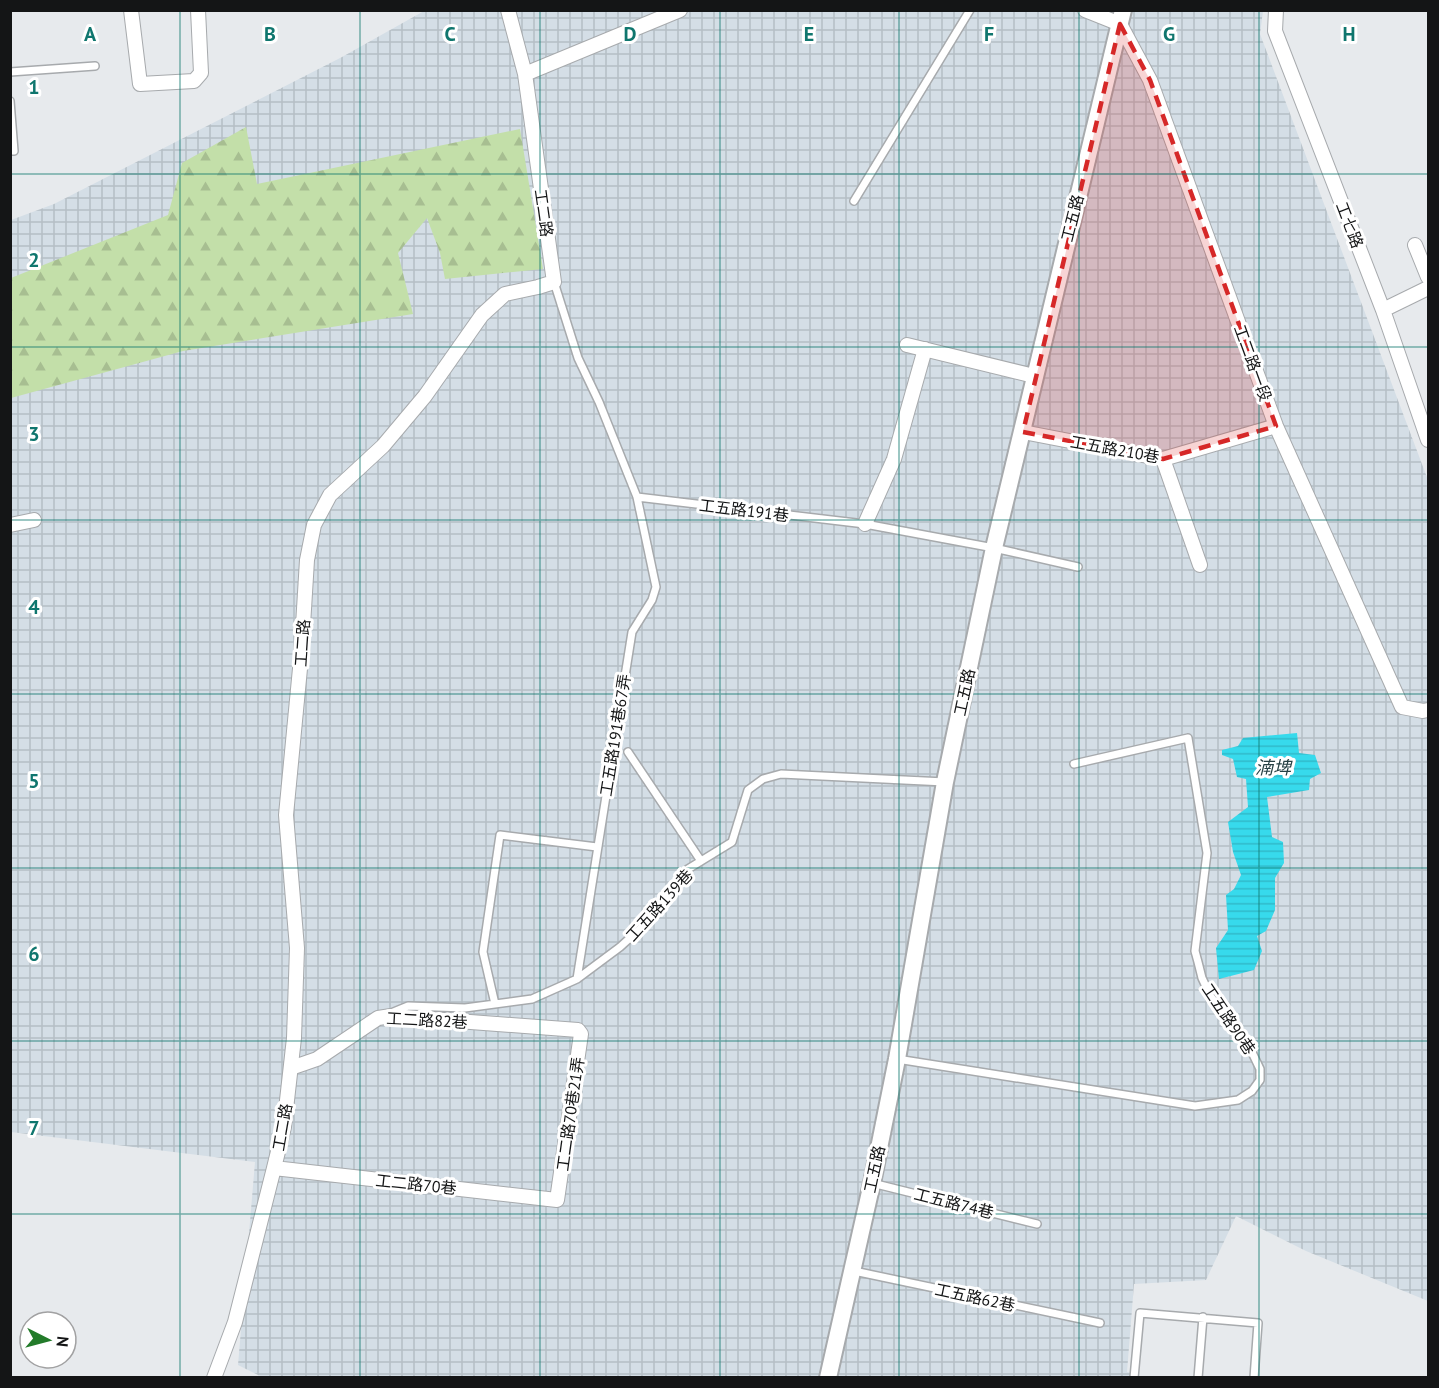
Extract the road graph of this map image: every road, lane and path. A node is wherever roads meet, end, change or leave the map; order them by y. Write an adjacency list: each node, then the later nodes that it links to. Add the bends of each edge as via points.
1 (130, 10): 2 (street, via 140,84 194,81 201,73)
2 (198, 10)
3 (508, 10): 11 (street, 工二路)
4 (680, 10): 11 (street)
5 (969, 10): 14 (lane)
6 (1085, 10): 8 (street)
7 (1276, 10): 19 (street, 工七路, via 1275,31)
8 (1121, 17): 22 (street, 工五路); 23 (street, 工二路一段, via 1150,80)
9 (95, 66): 10 (lane)
10 (10, 72)
11 (525, 74): 17 (street, 工二路)
12 (10, 101): 13 (lane)
13 (12, 151)
14 (854, 201)
15 (1415, 244): 16 (street)
16 (1428, 277)
17 (554, 282): 27 (lane, via 578,358); 45 (street, 工二路, via 505,294 482,315 425,396 383,446 330,495 314,525 307,560 286,815 297,948)
18 (1428, 288): 19 (street)
19 (1383, 310): 25 (street, 工七路)
20 (907, 345): 21 (street)
21 (926, 349): 22 (street); 29 (street, via 894,459)
22 (1034, 376): 24 (street, 工五路)
23 (1276, 426): 26 (street, 工五路210巷); 34 (street, 工二路一段, via 1402,707)
24 (1023, 432): 26 (street, 工五路210巷); 31 (street, 工五路)
25 (1428, 440)
26 (1163, 459): 32 (street)
27 (637, 497): 29 (lane, 工五路191巷); 38 (lane, 工五路191巷67弄, via 656,587 632,632)
28 (34, 520): 30 (street)
29 (865, 524): 31 (lane, 工五路191巷)
30 (10, 525)
31 (994, 548): 33 (lane, 工五路191巷); 37 (street, 工五路)
32 (1200, 565)
33 (1078, 567)
34 (1428, 710)
35 (628, 752): 39 (lane)
36 (1074, 764): 44 (lane, 工五路90巷, via 1188,738 1207,853 1195,951 1211,998 1248,1044 1260,1069 1260,1080 1239,1100 1195,1106)
37 (945, 782): 39 (lane, 工五路139巷, via 781,774 763,779 748,790 732,842); 44 (street, 工五路)
38 (597, 847): 40 (lane, 工五路191巷67弄); 41 (lane, via 500,835 483,952)
39 (700, 861): 40 (lane, 工五路139巷, via 688,869 644,925)
40 (577, 979): 41 (lane, 工五路139巷, via 532,999)
41 (495, 1004): 42 (lane, 工五路139巷, via 465,1008 408,1006)
42 (378, 1018): 43 (street, 工二路82巷); 45 (street, 工二路82巷, via 317,1059)
43 (578, 1030): 48 (street, 工二路70巷21弄, via 581,1034)
44 (897, 1059): 47 (street, 工五路)
45 (291, 1068): 46 (street, 工二路)
46 (274, 1168): 48 (street, 工二路70巷); 53 (street, 工二路, via 235,1322)
47 (872, 1183): 49 (lane, 工五路74巷); 50 (street, 工五路)
48 (557, 1200)
49 (1037, 1224)
50 (851, 1271): 52 (lane, 工五路62巷); 54 (street, 工五路)
51 (1203, 1317): 55 (lane, via 1140,1313); 56 (lane); 57 (lane, via 1258,1323)
52 (1100, 1323)
53 (214, 1377)
54 (828, 1377)
55 (1134, 1377)
56 (1198, 1377)
57 (1254, 1377)

